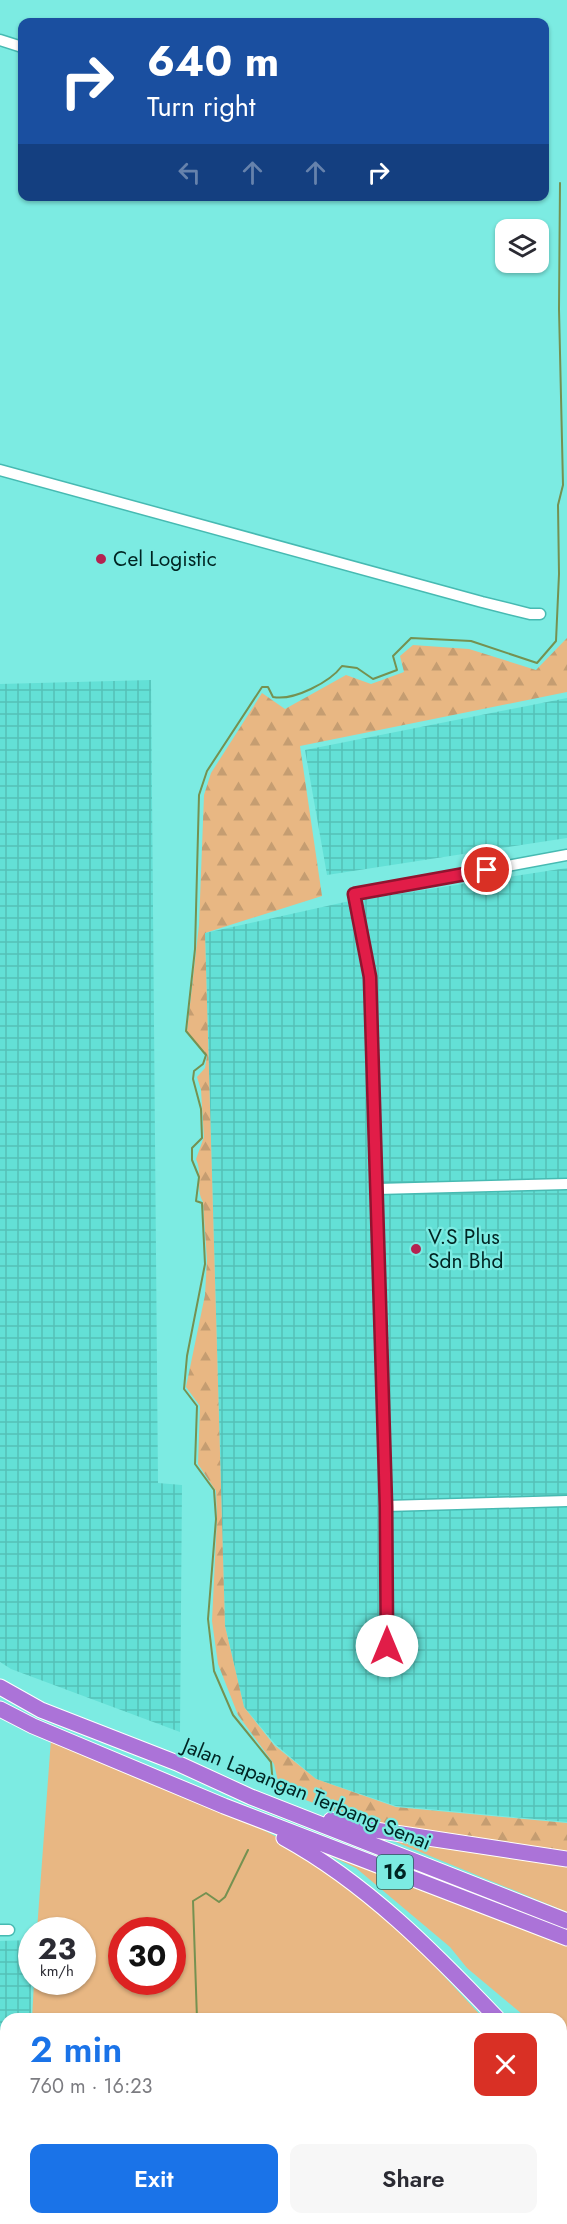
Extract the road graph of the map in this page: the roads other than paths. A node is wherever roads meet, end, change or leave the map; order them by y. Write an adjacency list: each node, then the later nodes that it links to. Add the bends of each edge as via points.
1 (0, 40): 2 (street)
2 (18, 46)
3 (0, 470): 4 (street, via 482,602)
4 (540, 614)
5 (567, 855): 7 (street, via 354,894 370,977)
6 (567, 1184): 7 (street)
7 (377, 1189): 9 (street)
8 (567, 1502): 9 (street)
9 (386, 1506): 10 (street)
10 (387, 1668)
11 (2, 1686): 13 (highway, Jalan Lapangan Terbang Senai / 16, via 41,1710 177,1763)
12 (0, 1708): 14 (highway, Jalan Lapangan Terbang Senai / 16, via 33,1726)
13 (251, 1797): 15 (highway, via 362,1828); 16 (highway, Jalan Lapangan Terbang Senai / 16)
14 (224, 1806): 17 (highway, Jalan Lapangan Terbang Senai / 16); 18 (highway, via 308,1851 353,1883 410,1931)
15 (567, 1858)
16 (567, 1921)
17 (567, 1938)
18 (472, 1992): 19 (highway); 20 (highway)
19 (492, 2013)
20 (501, 2013)

